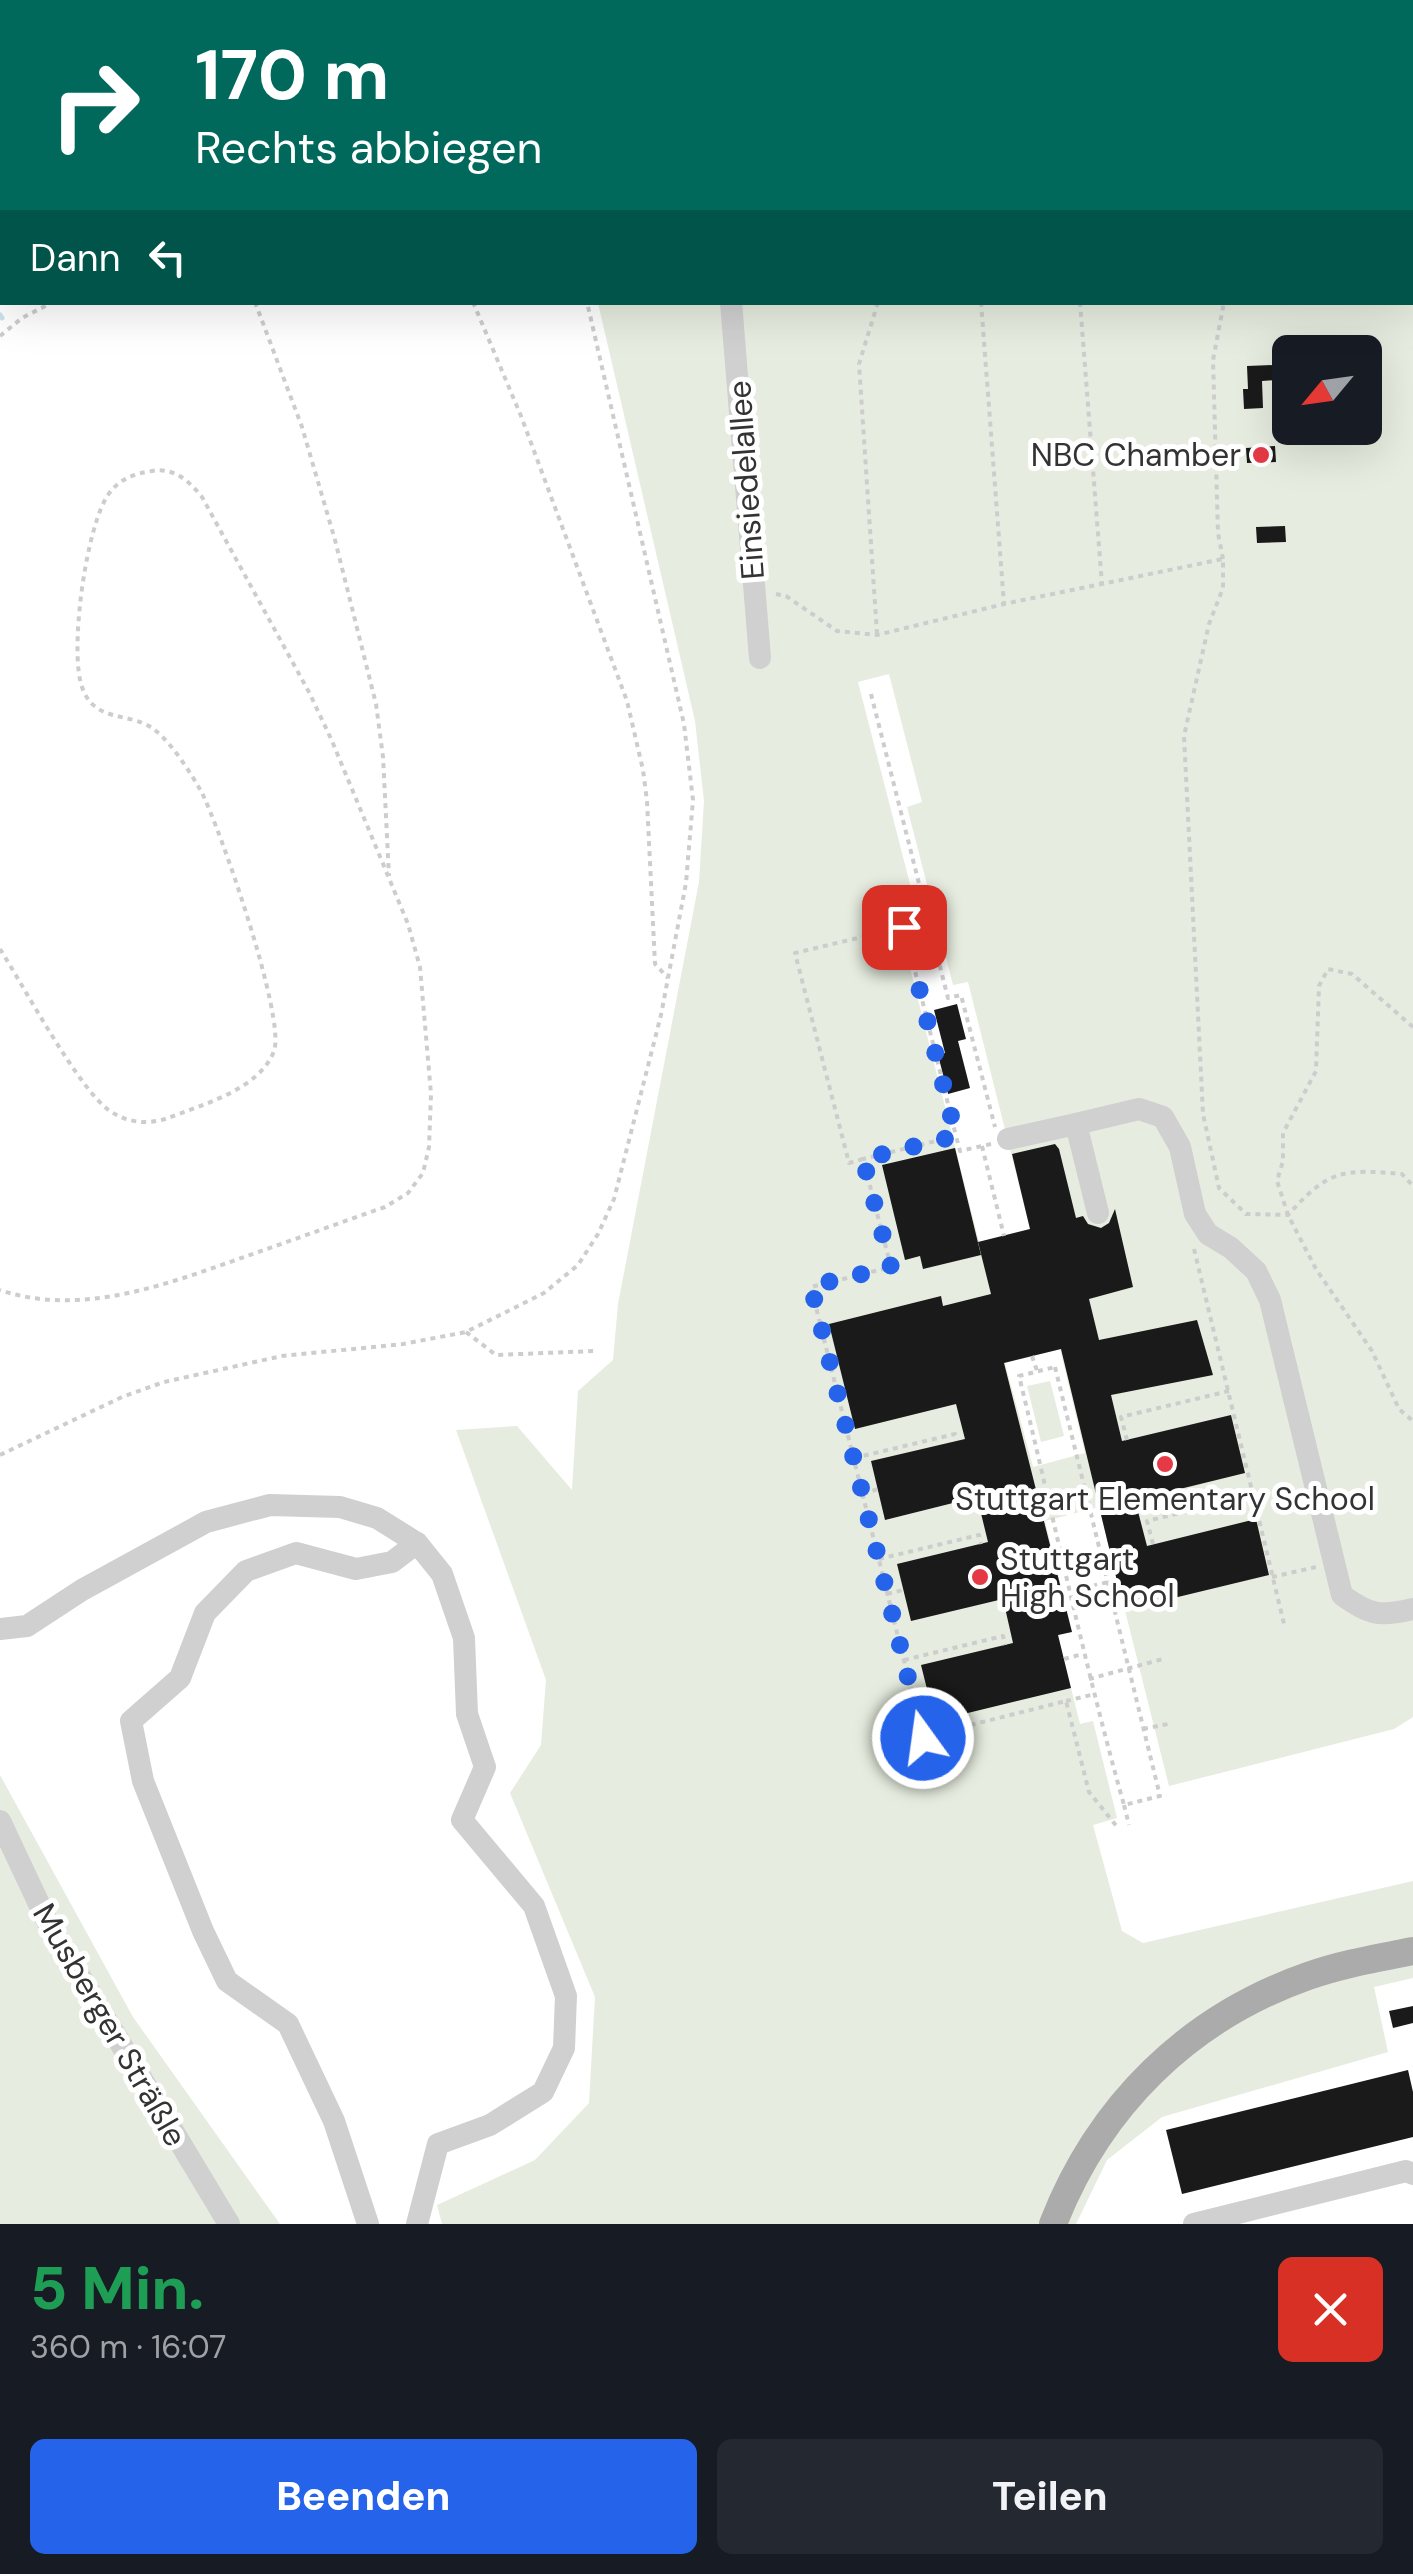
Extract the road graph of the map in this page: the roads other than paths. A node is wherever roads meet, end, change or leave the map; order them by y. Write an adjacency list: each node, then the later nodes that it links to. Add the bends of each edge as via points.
1 (731, 305): 2 (street, Einsiedelallee)
2 (760, 658)
3 (1076, 1124): 4 (street); 5 (street); 7 (street, via 1139,1110 1163,1117 1180,1147 1195,1214 1208,1234 1256,1271 1270,1300 1342,1595 1386,1616)
4 (1008, 1139)
5 (1098, 1213)
6 (418, 1542): 8 (street, via 377,1518 340,1508 270,1505 206,1522 27,1626); 13 (street, via 392,1562 356,1569 296,1553 246,1571 204,1613 180,1678 131,1721 143,1781 227,1981 288,2024 334,2121); 14 (street, via 442,1574 464,1638 467,1714 485,1767 462,1820 534,1906 566,1996 564,2048 543,2092 490,2124 438,2144)
7 (1413, 1609)
8 (0, 1629)
9 (0, 1821): 12 (street, Musberger Sträßle, via 48,1922)
10 (1413, 1950): 15 (main road, via 1280,1987 1182,2044 1110,2117)
11 (1413, 2174): 16 (street)
12 (229, 2224)
13 (368, 2224)
14 (418, 2224)
15 (1053, 2224)
16 (1194, 2224)

